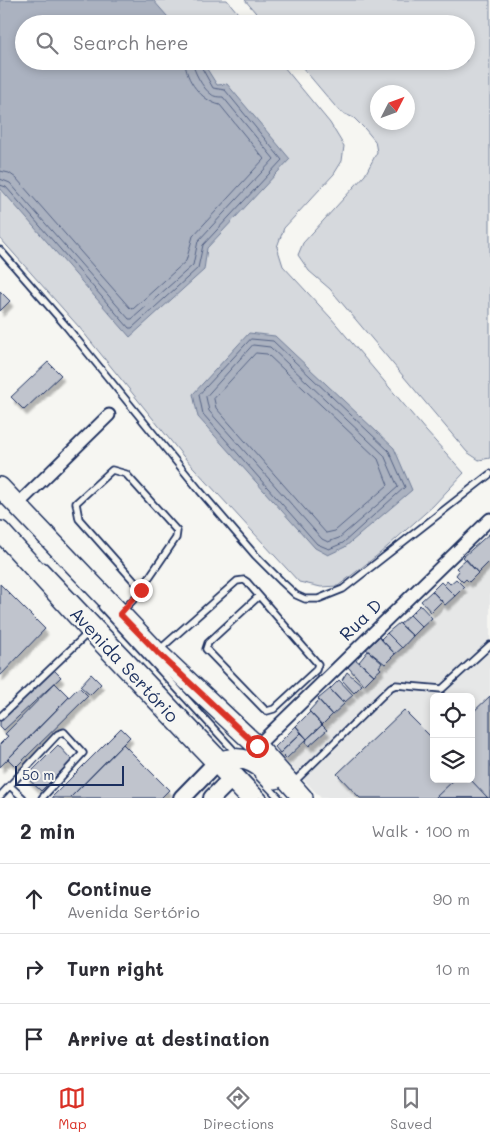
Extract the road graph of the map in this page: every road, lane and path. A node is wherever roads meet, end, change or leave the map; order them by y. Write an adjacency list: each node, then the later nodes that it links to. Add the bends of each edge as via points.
1 (0, 250): 3 (lane, via 249,548 296,595 318,599 343,589)
2 (108, 415): 5 (street)
3 (490, 474)
4 (0, 487): 5 (main road, Avenida Sertório)
5 (17, 505): 12 (main road, Avenida Sertório)
6 (490, 519): 17 (street, Rua D)
7 (0, 531): 13 (main road, Avenida Sertório)
8 (40, 562): 18 (lane)
9 (141, 590): 9 (lane, via 177,532 126,474 112,470 76,503 75,510); 12 (lane)
10 (259, 596): 10 (lane, via 318,664 316,670 270,711 264,709 206,649 208,642); 15 (lane, via 246,582 237,582)
11 (98, 603): 18 (lane)
12 (120, 614): 15 (main road, Avenida Sertório)
13 (90, 630): 16 (lane); 18 (main road, Avenida Sertório)
14 (490, 645): 21 (lane, via 442,689 391,687)
15 (157, 652): 17 (main road, Avenida Sertório)
16 (0, 717)
17 (257, 746): 21 (main road, Avenida Sertório)
18 (228, 760): 19 (main road, Avenida Sertório); 21 (main road, via 262,767); 25 (street); 28 (lane); 29 (lane)
19 (231, 779): 26 (street); 27 (main road, Avenida Sertório)
20 (10, 786): 22 (lane); 23 (lane); 24 (lane, via 58,734 64,732 83,752)
21 (297, 793)
22 (0, 796)
23 (23, 798)
24 (42, 798)
25 (182, 798)
26 (212, 798)
27 (250, 798)
28 (264, 798)
29 (279, 798)

